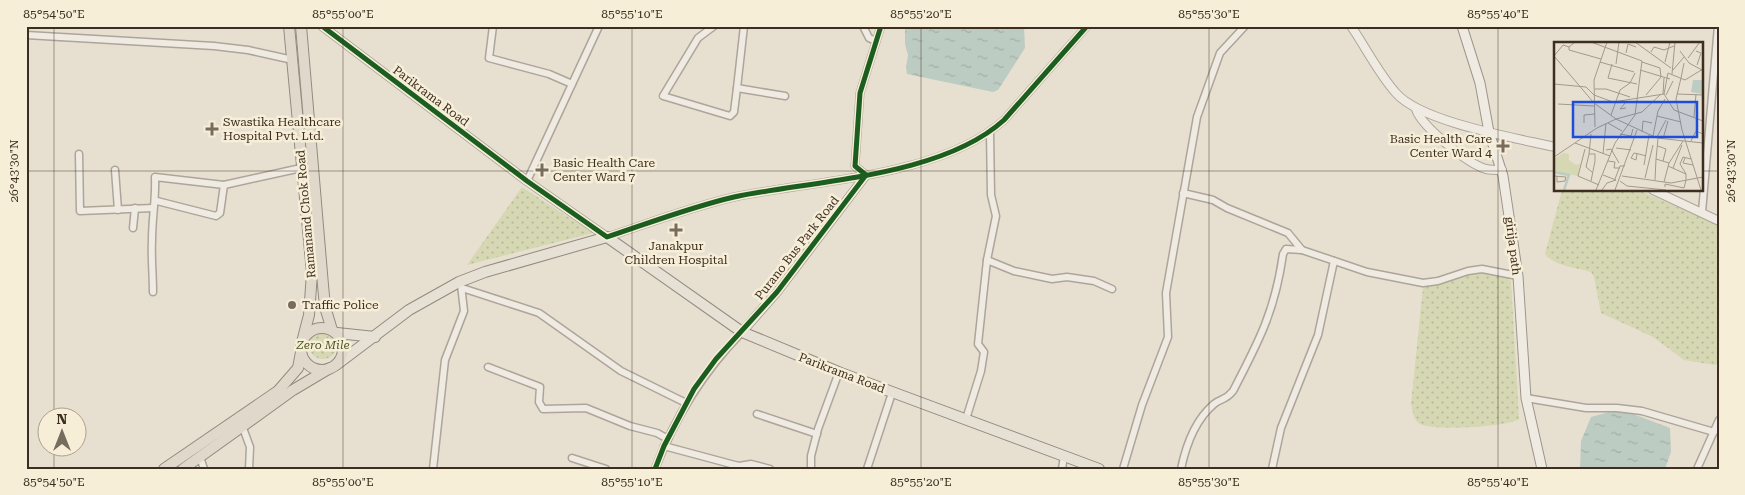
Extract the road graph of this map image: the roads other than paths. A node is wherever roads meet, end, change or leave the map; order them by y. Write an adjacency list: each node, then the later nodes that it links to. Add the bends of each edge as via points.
1 (289, 26): 17 (highway, Ramanand Chok Road)
2 (301, 26): 49 (highway, Ramanand Chok Road, via 322,284 325,307)
3 (322, 26): 30 (street, Parikrama Road)
4 (493, 26): 18 (street, via 489,58 550,74)
5 (599, 26): 18 (street)
6 (714, 26): 19 (street, via 698,38 663,96 730,116 734,112)
7 (744, 26): 19 (street)
8 (863, 26): 16 (street, via 869,38)
9 (881, 26): 16 (street)
10 (1088, 26): 22 (street, via 1015,109)
11 (1245, 26): 33 (street, via 1220,53 1197,117)
12 (1351, 26): 21 (street, via 1396,94)
13 (1462, 26): 23 (main road, girija path, via 1480,83)
14 (1718, 29): 38 (street)
15 (26, 34): 17 (street, via 214,46)
16 (876, 41): 29 (street, via 862,85 857,126 856,166)
17 (293, 60): 26 (highway, Ramanand Chok Road)
18 (572, 84): 30 (street)
19 (738, 88): 20 (street)
20 (785, 96)
21 (1416, 110): 23 (street); 28 (street, via 1424,123 1473,162 1485,168)
22 (990, 132): 29 (street, via 970,144 933,158); 43 (street, via 991,195 996,216)
23 (1489, 132): 24 (street); 28 (main road, girija path)
24 (1554, 147)
25 (79, 154): 37 (street, via 80,211)
26 (301, 168): 31 (street); 52 (highway, Ramanand Chok Road, via 312,273)
27 (115, 170): 37 (street)
28 (1502, 170): 45 (main road, girija path)
29 (866, 175): 41 (street, via 731,198); 50 (street, Purano Bus Park Road, via 777,292)
30 (527, 181): 41 (street, Parikrama Road)
31 (224, 185): 34 (street, via 155,177); 34 (street, via 220,212 216,216)
32 (1655, 191): 38 (street)
33 (1183, 193): 42 (street, via 1213,200 1288,233); 82 (street, via 1166,293 1168,337 1142,405)
34 (157, 201): 36 (street)
35 (135, 208): 36 (street); 37 (street); 40 (street)
36 (153, 208): 48 (street)
37 (118, 210)
38 (1702, 212): 39 (street)
39 (1719, 220)
40 (133, 228)
41 (607, 237): 46 (main road, via 485,272); 50 (main road, Parikrama Road)
42 (1302, 250): 44 (street); 83 (street, via 1286,249 1283,254 1278,288 1264,332 1232,391 1199,420 1185,450)
43 (987, 260): 47 (street, via 1014,271 1052,279 1067,277 1094,281); 60 (street, via 978,344 984,352)
44 (1334, 261): 45 (street, via 1366,272 1423,283 1482,269); 84 (street, via 1318,335 1280,428)
45 (1518, 276): 57 (main road, girija path)
46 (461, 285): 51 (main road, via 409,310); 58 (street, via 539,313 621,371); 74 (street, via 464,311 445,360)
47 (1112, 289)
48 (153, 292)
49 (334, 332): 51 (main road); 52 (highway, via 322,328 313,330); 53 (highway, via 342,340 344,351)
50 (742, 332): 55 (main road, Parikrama Road); 58 (street, via 716,359)
51 (375, 337): 53 (main road)
52 (302, 347): 53 (highway, via 305,361 312,367 321,370); 70 (highway, Ramanand Chok Road, via 298,368 278,391)
53 (333, 366): 62 (highway, via 293,390)
54 (488, 368): 65 (street, via 540,387 539,402 543,409 586,408 630,426 657,432)
55 (839, 372): 56 (main road, Parikrama Road); 64 (street)
56 (892, 393): 60 (main road, Parikrama Road); 79 (street)
57 (1526, 398): 63 (street, via 1586,408 1642,411); 85 (main road, girija path)
58 (686, 403): 65 (street)
59 (757, 414): 64 (street)
60 (966, 419): 67 (main road, Parikrama Road)
61 (1719, 420): 63 (street)
62 (243, 428): 68 (highway); 73 (street, via 250,447)
63 (1714, 432): 86 (street)
64 (817, 434): 78 (street)
65 (668, 439): 66 (street)
66 (664, 446): 76 (street); 77 (street, via 739,466 750,464)
67 (1064, 456): 80 (street); 81 (main road, Parikrama Road)
68 (200, 457): 71 (highway); 72 (street)
69 (572, 458): 75 (street)
70 (164, 469)
71 (183, 469)
72 (204, 469)
73 (248, 469)
74 (434, 469)
75 (606, 469)
76 (654, 469)
77 (770, 469)
78 (811, 469)
79 (866, 469)
80 (1062, 469)
81 (1099, 469)
82 (1123, 469)
83 (1181, 469)
84 (1272, 469)
85 (1542, 469)
86 (1697, 469)

